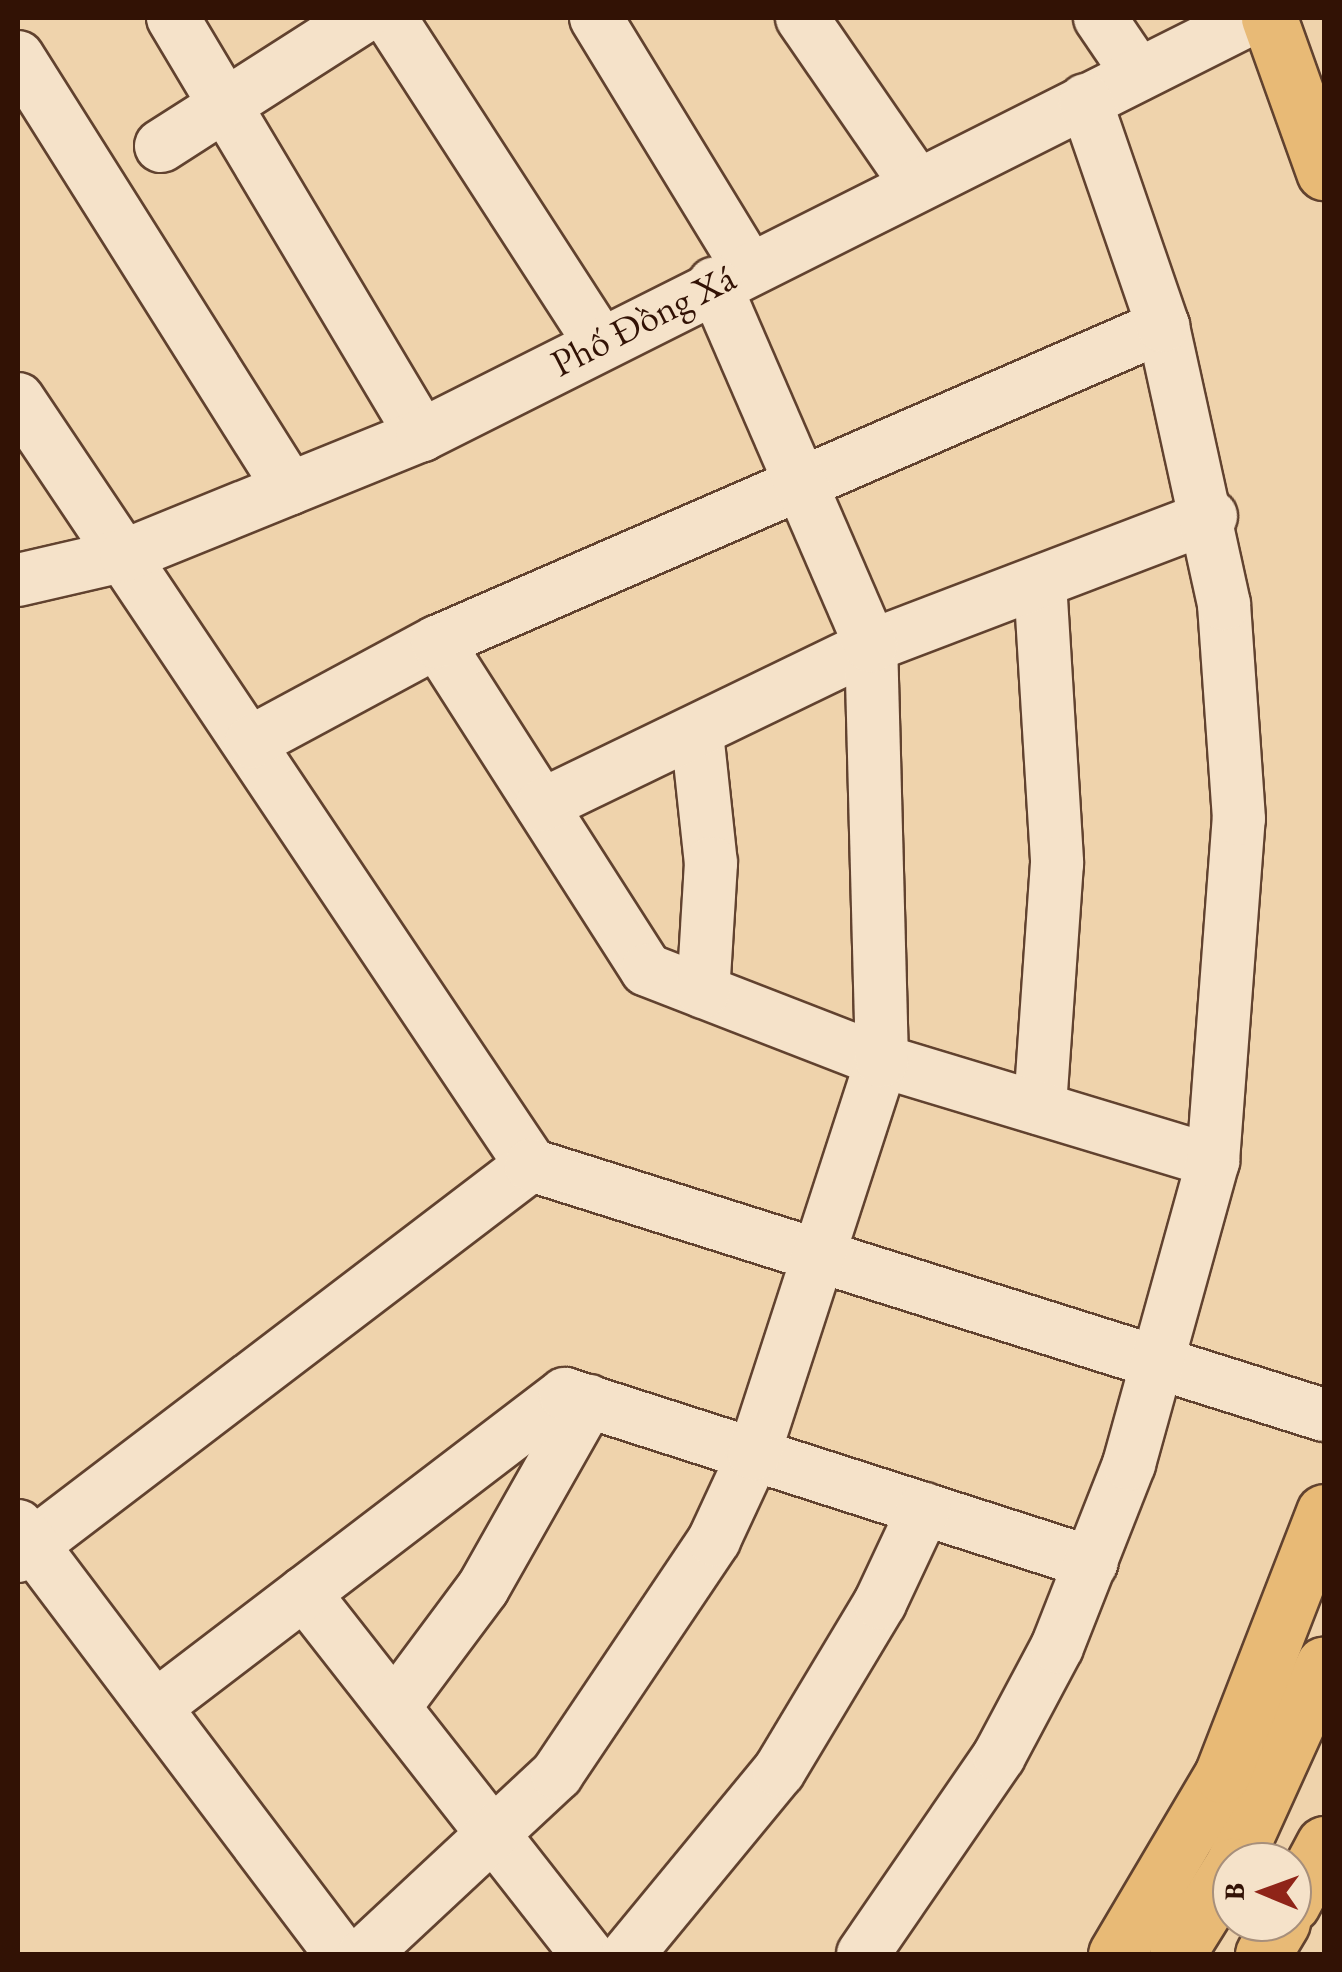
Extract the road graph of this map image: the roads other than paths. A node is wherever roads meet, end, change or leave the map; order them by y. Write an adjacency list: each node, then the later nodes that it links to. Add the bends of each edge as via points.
1 (173, 18): 12 (street)
2 (361, 18): 12 (street)
3 (390, 18): 18 (street)
4 (596, 18): 16 (street)
5 (802, 18): 15 (street)
6 (1100, 18): 10 (street)
7 (1252, 18): 10 (street, Phố Đồng Xá)
8 (1269, 18): 14 (main road)
9 (18, 57): 22 (street)
10 (1138, 74): 11 (street, Phố Đồng Xá)
11 (1085, 100): 15 (street, Phố Đồng Xá); 17 (street)
12 (225, 103): 13 (street); 20 (street)
13 (161, 146)
14 (1324, 172)
15 (914, 182): 16 (street, Phố Đồng Xá)
16 (731, 276): 18 (street, Phố Đồng Xá); 21 (street)
17 (1164, 326): 21 (street); 23 (street)
18 (600, 342): 20 (street, Phố Đồng Xá)
19 (18, 399): 24 (street)
20 (422, 435): 22 (street, Phố Đồng Xá)
21 (800, 485): 27 (street); 28 (street)
22 (290, 490): 24 (street, Phố Đồng Xá)
23 (1211, 516): 26 (street); 35 (street, via 1239,819)
24 (126, 555): 25 (street, Phố Đồng Xá); 30 (street)
25 (18, 580)
26 (1040, 582): 28 (street); 34 (street, via 1057,863)
27 (437, 642): 30 (street); 31 (street)
28 (871, 646): 29 (street); 33 (street)
29 (698, 733): 31 (street); 32 (street, via 711,863)
30 (251, 742): 36 (street)
31 (542, 805): 32 (street, via 647,970)
32 (702, 992): 33 (street)
33 (882, 1060): 34 (street); 37 (street)
34 (1040, 1108): 35 (street)
35 (1214, 1160): 38 (street)
36 (531, 1165): 37 (street); 44 (street)
37 (814, 1254): 38 (street); 41 (street)
38 (1160, 1362): 40 (street); 45 (street)
39 (589, 1401): 41 (street); 46 (street, via 565,1394); 48 (street, via 483,1588)
40 (1324, 1414)
41 (754, 1454): 42 (street); 50 (street, via 639,1662)
42 (924, 1509): 45 (street); 58 (street, via 780,1771)
43 (1324, 1512): 60 (main road, via 1222,1775)
44 (22, 1542): 49 (street)
45 (1092, 1563): 59 (street, via 999,1756)
46 (304, 1592): 48 (street); 49 (street)
47 (1324, 1664): 51 (main road)
48 (395, 1706): 50 (street)
49 (154, 1707): 55 (street)
50 (500, 1838): 56 (street); 57 (street)
51 (1243, 1842)
52 (1324, 1844): 53 (main road)
53 (1312, 1866)
54 (1212, 1898): 61 (main road)
55 (340, 1954)
56 (364, 1954)
57 (587, 1954)
58 (628, 1954)
59 (863, 1954)
60 (1116, 1954)
61 (1177, 1954)

